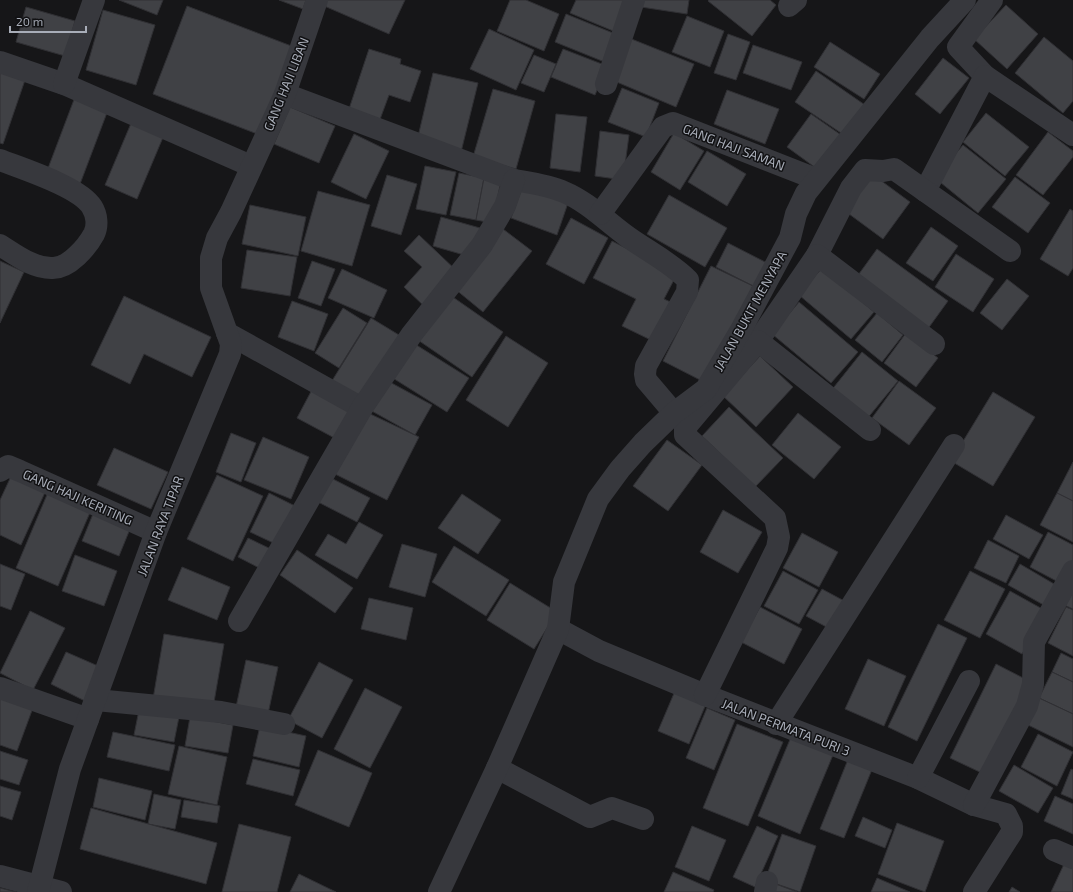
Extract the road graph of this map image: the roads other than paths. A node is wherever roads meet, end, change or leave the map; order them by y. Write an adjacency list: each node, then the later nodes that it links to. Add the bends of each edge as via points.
1 (94, 0): 8 (street)
2 (317, 0): 10 (street, GANG HAJI LIBAN)
3 (634, 0): 9 (street)
4 (965, 0): 14 (street, JALAN BUKIT MENYAPA, via 930,38)
5 (992, 0): 7 (street, via 958,47)
6 (0, 62): 8 (street)
7 (985, 76): 11 (street); 16 (street)
8 (64, 84): 13 (street)
9 (606, 84)
10 (285, 94): 13 (street, GANG HAJI LIBAN); 15 (street)
11 (1073, 135)
12 (0, 160): 18 (street, via 68,188 92,207 96,221 94,233 83,248 67,263 54,268 39,266)
13 (251, 166): 21 (street, JALAN RAYA TIPAR, via 217,238 211,258 211,288)
14 (816, 179): 17 (street, GANG HAJI SAMAN, via 674,123 663,127); 25 (street, JALAN BUKIT MENYAPA, via 796,214 790,238 706,389)
15 (514, 180): 17 (street, via 544,185 564,192); 24 (street, via 505,206 482,245 412,334)
16 (925, 191): 19 (street); 20 (street, via 894,169 865,170 851,188)
17 (600, 214): 25 (street, via 628,237 674,266 688,280 687,292 646,366 645,374 646,380)
18 (0, 245)
19 (1010, 251)
20 (817, 255): 22 (street); 23 (street)
21 (227, 333): 24 (street); 29 (street, JALAN RAYA TIPAR, via 231,344 228,362)
22 (758, 341): 26 (street, JALAN BUKIT MENYAPA); 35 (street, JALAN BUKIT MENYAPA, via 685,428 685,435 775,518 779,537 777,548)
23 (934, 344)
24 (362, 408): 31 (street)
25 (674, 413): 32 (street, JALAN BUKIT MENYAPA, via 620,469 598,499 564,582)
26 (870, 430)
27 (954, 445): 38 (street)
28 (0, 471): 29 (street, GANG HAJI KERITING, via 8,466 14,468)
29 (156, 532): 36 (street, JALAN RAYA TIPAR)
30 (1073, 571): 41 (street, via 1034,642 1033,684 1028,706)
31 (240, 621)
32 (558, 629): 35 (street, JALAN PERMATA PURI 3, via 599,651); 39 (street, JALAN BUKIT MENYAPA)
33 (969, 681): 40 (street)
34 (0, 688): 36 (street)
35 (704, 695): 38 (street, JALAN PERMATA PURI 3)
36 (92, 709): 37 (street, via 222,712); 44 (street, JALAN RAYA TIPAR, via 70,769)
37 (284, 724)
38 (776, 724): 40 (street, JALAN PERMATA PURI 3)
39 (497, 768): 42 (street, via 590,817 612,808); 46 (street, JALAN BUKIT MENYAPA)
40 (918, 778): 41 (street, JALAN PERMATA PURI 3)
41 (974, 805): 47 (street, JALAN PERMATA PURI 3, via 1006,814 1012,826 1012,832)
42 (643, 819)
43 (0, 876): 44 (street)
44 (38, 889): 45 (street)
45 (61, 892)
46 (439, 892)
47 (974, 892)

